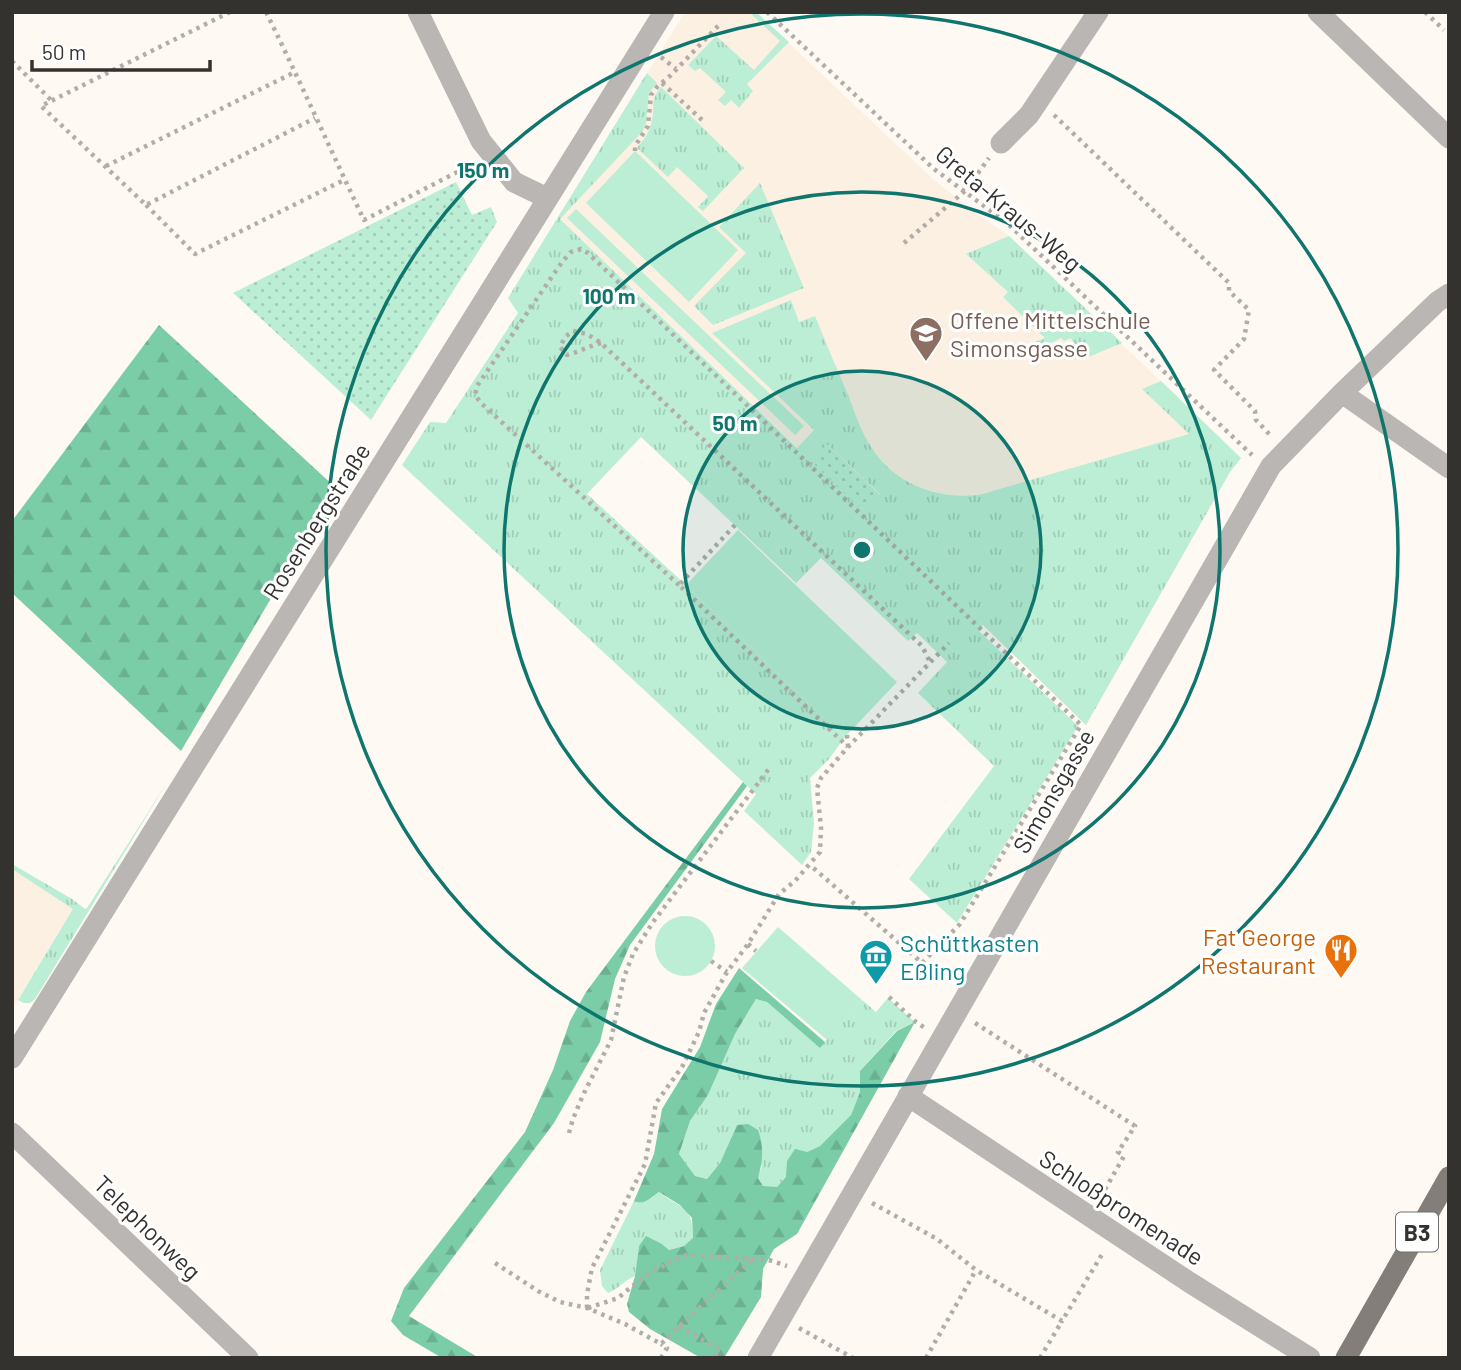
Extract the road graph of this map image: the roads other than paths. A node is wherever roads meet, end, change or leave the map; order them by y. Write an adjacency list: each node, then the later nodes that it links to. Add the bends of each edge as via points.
1 (418, 12): 7 (street, via 481,141 514,182)
2 (664, 12): 7 (street, Rosenbergstraße)
3 (1098, 12): 6 (street, via 1029,115)
4 (1318, 12): 5 (street)
5 (1449, 138)
6 (1001, 143)
7 (547, 198): 11 (street, Rosenbergstraße)
8 (1449, 294): 9 (street, Simonsgasse)
9 (1342, 393): 10 (street); 12 (street, Simonsgasse, via 1270,466)
10 (1449, 468)
11 (12, 1058)
12 (908, 1096): 16 (street, Simonsgasse); 17 (street, Schloßpromenade)
13 (12, 1133): 15 (street, Telephonweg)
14 (1449, 1177): 18 (main road, B3)
15 (248, 1358)
16 (758, 1358)
17 (1310, 1358)
18 (1346, 1358)

